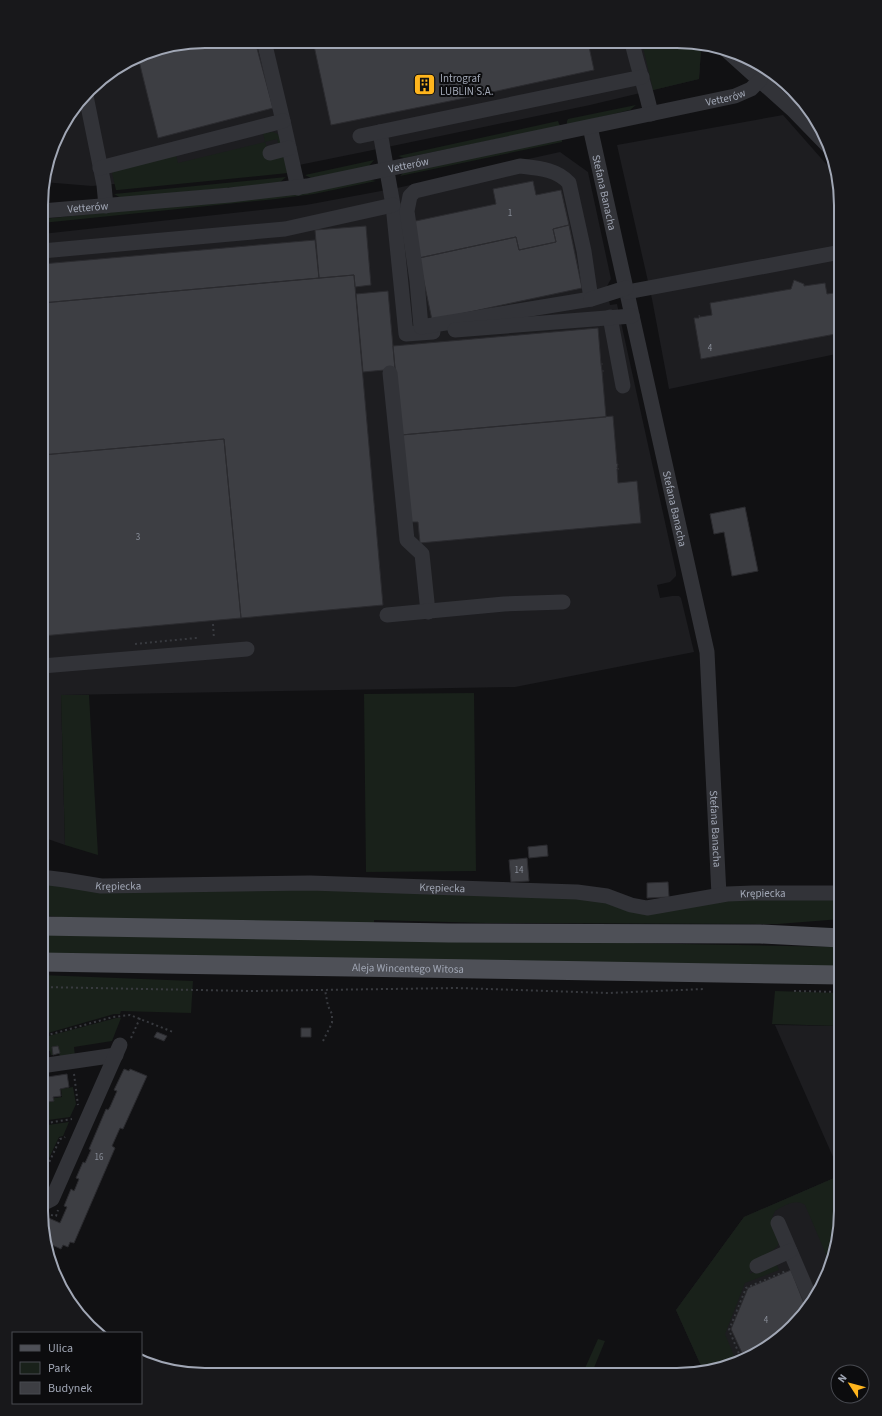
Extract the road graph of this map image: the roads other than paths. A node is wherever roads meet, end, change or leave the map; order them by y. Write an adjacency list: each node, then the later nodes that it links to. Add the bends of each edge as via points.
1 (266, 48): 8 (street)
2 (633, 48): 4 (street)
3 (736, 60): 5 (street)
4 (642, 77): 7 (street); 10 (street)
5 (760, 80): 7 (street, Vetterów, via 751,89 740,94); 11 (street)
6 (87, 102): 15 (street)
7 (651, 114): 9 (street, Vetterów)
8 (283, 121): 13 (street); 15 (street)
9 (590, 127): 16 (street, Vetterów); 23 (street, Stefana Banacha)
10 (380, 132): 12 (street); 16 (street)
11 (818, 135)
12 (360, 136)
13 (289, 148): 14 (street); 17 (street)
14 (270, 153)
15 (100, 168): 19 (street)
16 (387, 170): 17 (street, Vetterów); 18 (street)
17 (298, 188): 19 (street, Vetterów)
18 (393, 205): 21 (street, via 285,229); 26 (street, via 406,334)
19 (106, 206): 20 (street, Vetterów)
20 (48, 210)
21 (48, 251)
22 (834, 253): 23 (street)
23 (626, 290): 24 (street); 25 (street, Stefana Banacha)
24 (591, 299): 24 (street, via 421,326 407,211 410,196 415,191 520,166 538,168 563,177 569,183 584,251)
25 (632, 316): 26 (street); 36 (street, Stefana Banacha, via 707,652)
26 (610, 317): 28 (street)
27 (390, 373): 30 (street, via 407,540 422,554)
28 (624, 386)
29 (562, 602): 30 (street, via 504,604)
30 (428, 612): 31 (street)
31 (387, 615)
32 (247, 649): 33 (street)
33 (48, 666)
34 (48, 878): 36 (street, Krępiecka, via 101,886 310,883 577,892 606,896 647,908)
35 (834, 893): 36 (street, Krępiecka, via 753,893)
36 (719, 896)
37 (48, 926): 39 (main road, via 449,933)
38 (834, 927): 39 (main road)
39 (760, 934): 40 (main road)
40 (834, 938)
41 (48, 962): 42 (main road, Aleja Wincentego Witosa)
42 (834, 975)
43 (48, 1065): 44 (street, via 118,1050 52,1200)
44 (48, 1202)
45 (778, 1223): 46 (street)
46 (790, 1251): 47 (street); 48 (street)
47 (757, 1266)
48 (809, 1296)

